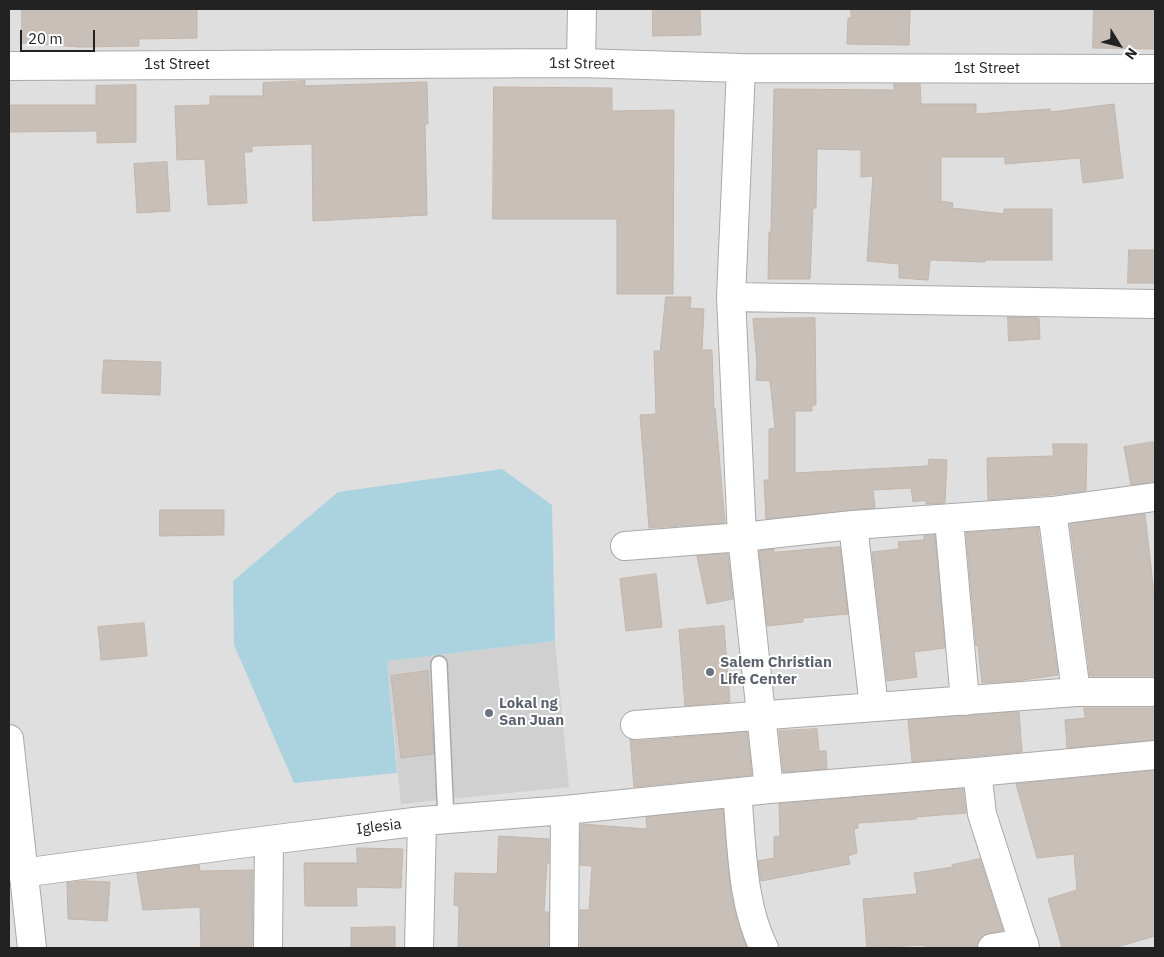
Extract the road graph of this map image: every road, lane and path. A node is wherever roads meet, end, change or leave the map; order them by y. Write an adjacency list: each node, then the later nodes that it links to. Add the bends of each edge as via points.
1 (582, 9): 2 (street)
2 (581, 63): 3 (street, 1st Street); 4 (street, 1st Street)
3 (9, 66)
4 (741, 68): 5 (street, 1st Street); 6 (street)
5 (1155, 70)
6 (731, 298): 7 (street); 12 (street)
7 (1155, 304)
8 (1155, 499): 9 (street)
9 (1052, 511): 10 (street); 15 (street)
10 (950, 520): 11 (street); 17 (street)
11 (853, 525): 12 (street); 18 (street)
12 (742, 537): 13 (street); 19 (street)
13 (625, 546)
14 (439, 664): 27 (lane)
15 (1076, 692): 16 (street); 17 (street)
16 (1155, 692)
17 (965, 701): 18 (street)
18 (874, 707): 19 (street)
19 (761, 715): 20 (street); 24 (street)
20 (635, 725)
21 (9, 739): 29 (street)
22 (1155, 755): 23 (street, Iglesia)
23 (977, 772): 24 (street, Iglesia); 30 (street, via 982,814)
24 (769, 789): 25 (street, Iglesia)
25 (737, 793): 26 (street, Iglesia); 35 (street, via 746,887 756,934)
26 (565, 810): 27 (street, Iglesia); 34 (street)
27 (434, 821): 28 (street, Iglesia); 33 (street)
28 (268, 840): 29 (street, Iglesia); 32 (street)
29 (22, 873): 31 (street)
30 (1025, 946): 36 (street)
31 (32, 948)
32 (268, 948)
33 (419, 948)
34 (564, 948)
35 (764, 948)
36 (992, 948)

